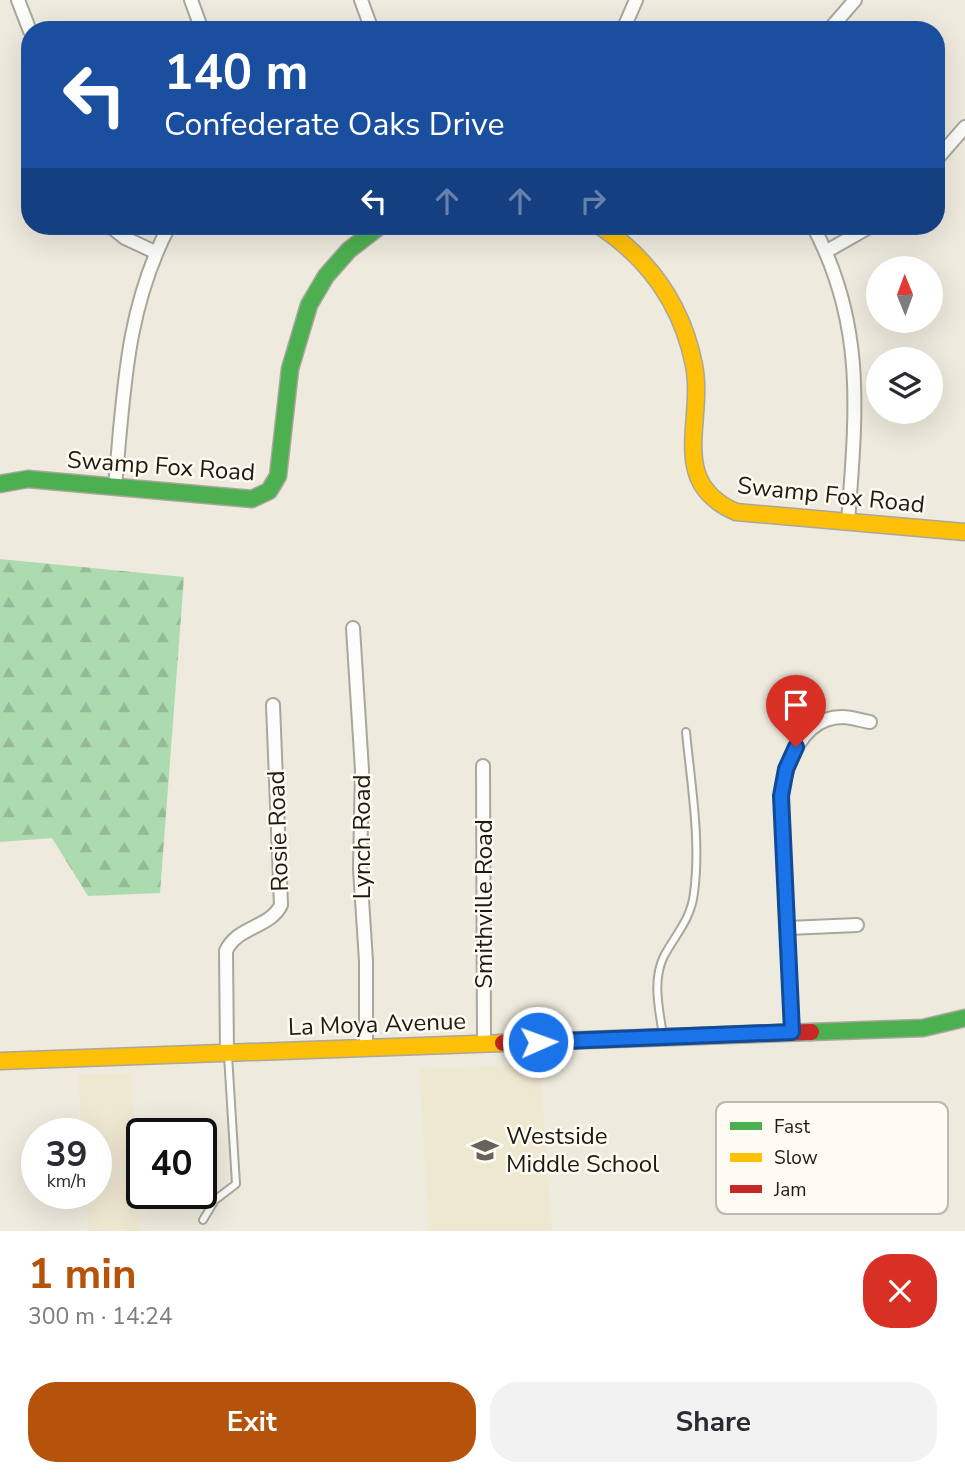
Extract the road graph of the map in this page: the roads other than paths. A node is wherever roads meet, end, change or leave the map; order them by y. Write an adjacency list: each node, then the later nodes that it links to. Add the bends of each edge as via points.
1 (18, 0): 6 (street)
2 (191, 0): 7 (street)
3 (361, 0): 8 (street)
4 (636, 0): 9 (street)
5 (855, 0): 10 (street)
6 (26, 21)
7 (199, 21)
8 (369, 21)
9 (627, 21)
10 (837, 21)
11 (965, 127): 12 (street)
12 (945, 150)
13 (121, 235): 20 (street)
14 (164, 235): 20 (street)
15 (369, 235): 22 (street, Swamp Fox Road, via 341,257 302,319 289,366 274,487 265,496 253,499)
16 (612, 235): 23 (street, Swamp Fox Road, via 636,254 679,312 696,380 693,464 706,492 736,512)
17 (818, 235): 19 (street)
18 (855, 235): 19 (street)
19 (827, 251): 23 (street, via 854,351 857,412)
20 (155, 252): 22 (street, via 128,341)
21 (0, 484): 22 (street, Swamp Fox Road, via 28,479)
22 (115, 486)
23 (848, 522): 24 (street, Swamp Fox Road)
24 (965, 531)
25 (353, 628): 38 (street, Lynch Road, via 362,771)
26 (273, 705): 39 (street, Rosie Road, via 281,905 277,914 231,938 226,951)
27 (788, 717): 30 (street)
28 (870, 722): 30 (street, via 843,717)
29 (686, 732): 36 (lane, via 695,892 688,918 659,968)
30 (808, 732): 33 (street, via 786,769 781,796)
31 (483, 766): 37 (street, Smithville Road)
32 (857, 925): 33 (street)
33 (788, 928): 35 (street)
34 (965, 1018): 35 (street, La Moya Avenue, via 923,1028)
35 (792, 1032): 36 (street, La Moya Avenue)
36 (663, 1037): 37 (street, La Moya Avenue)
37 (484, 1043): 38 (street, La Moya Avenue)
38 (366, 1047): 39 (street, La Moya Avenue)
39 (227, 1053): 40 (street, La Moya Avenue); 41 (lane, via 236,1184 215,1200)
40 (0, 1061)
41 (203, 1220)

